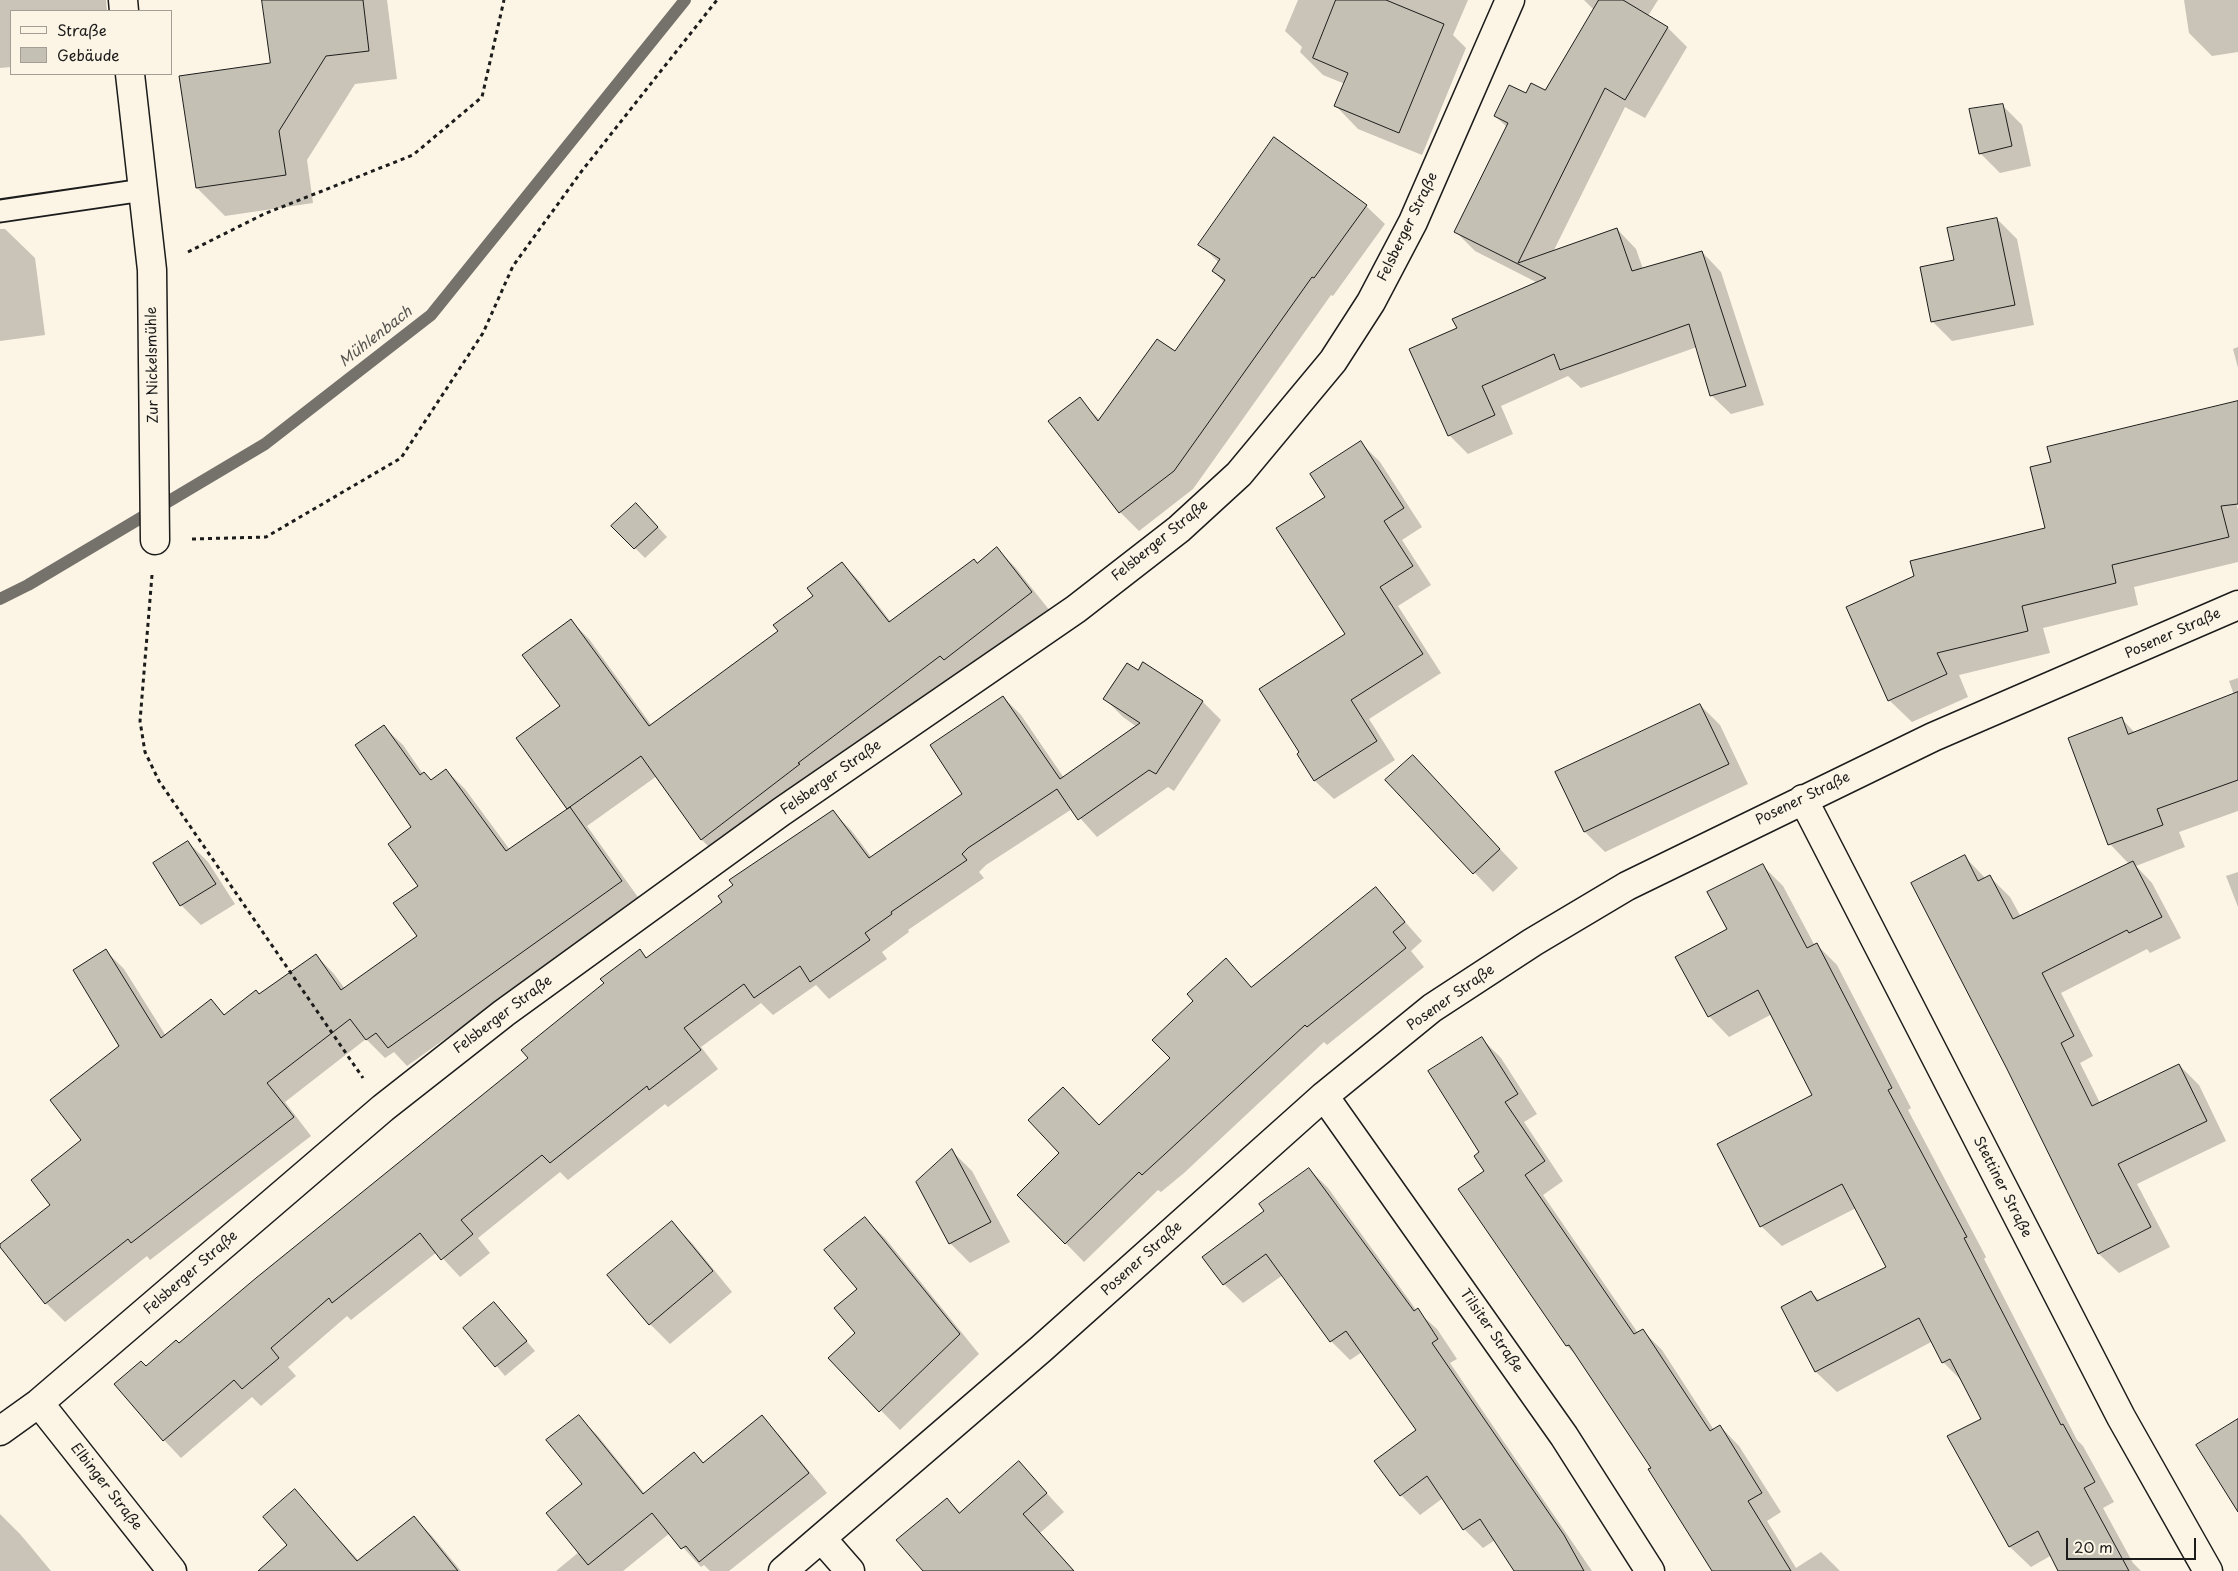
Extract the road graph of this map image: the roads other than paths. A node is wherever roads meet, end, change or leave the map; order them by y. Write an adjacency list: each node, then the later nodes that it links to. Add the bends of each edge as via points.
1 (1510, 0): 9 (street, Felsberger Straße, via 1413,222 1371,302 1326,369 1239,474 1179,529 1076,608 598,943 383,1108)
2 (130, 75): 3 (street, Zur Nickelsmühle)
3 (143, 190): 4 (lane); 5 (street, Zur Nickelsmühle, via 152,270)
4 (0, 211)
5 (155, 540)
6 (2238, 605): 7 (street, Posener Straße, via 1934,737)
7 (1803, 799): 8 (street, Posener Straße, via 1627,886 1533,942 1432,1008); 16 (street, Stettiner Straße, via 2121,1417)
8 (1324, 1096): 11 (street, Posener Straße); 15 (street, Tilsiter Straße, via 1564,1436)
9 (40, 1403): 10 (street, Felsberger Straße); 12 (street, Elbinger Straße)
10 (0, 1432)
11 (822, 1539): 13 (street, Posener Straße); 14 (street)
12 (172, 1571)
13 (783, 1571)
14 (850, 1571)
15 (1650, 1571)
16 (2208, 1571)

